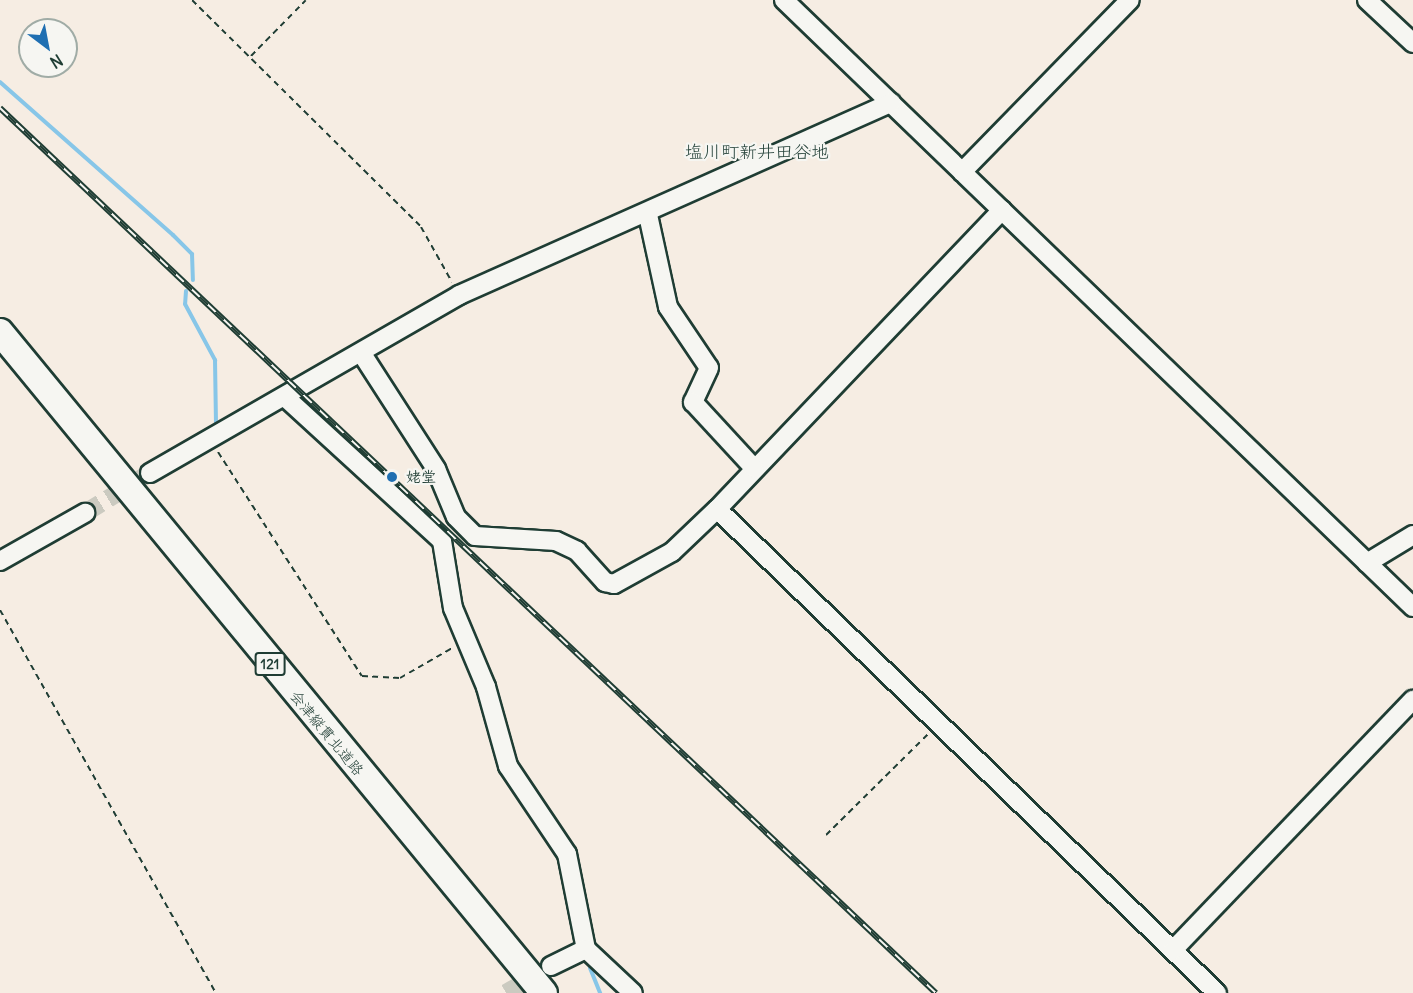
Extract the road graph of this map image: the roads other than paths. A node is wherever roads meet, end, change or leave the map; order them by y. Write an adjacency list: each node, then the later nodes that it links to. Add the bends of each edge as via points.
1 (784, 0): 5 (street)
2 (1130, 0): 6 (street)
3 (1367, 0): 4 (street)
4 (1413, 43)
5 (891, 103): 6 (street); 8 (street)
6 (962, 172): 7 (street)
7 (1002, 210): 13 (street); 19 (street)
8 (648, 215): 10 (street, via 459,295); 13 (street, via 668,306 709,368 693,402)
9 (0, 332): 26 (highway, 会津縦貫北道路 / 121)
10 (362, 354): 12 (street); 15 (street, via 436,469 456,517 475,536 556,541 577,550 605,582 614,584 672,552)
11 (0, 360): 25 (highway, 会津縦貫北道路 / 121)
12 (285, 398): 14 (street); 22 (street, via 442,541 453,608 486,687 508,766 567,854)
13 (754, 468): 15 (street)
14 (150, 473)
15 (717, 509): 23 (street)
16 (85, 513): 18 (street)
17 (1413, 535): 19 (street)
18 (0, 561)
19 (1368, 563): 20 (street)
20 (1413, 607)
21 (1413, 700): 23 (street)
22 (586, 949): 24 (street); 27 (street)
23 (1173, 950): 28 (street)
24 (551, 966)
25 (523, 993)
26 (544, 993)
27 (633, 993)
28 (1217, 993)

